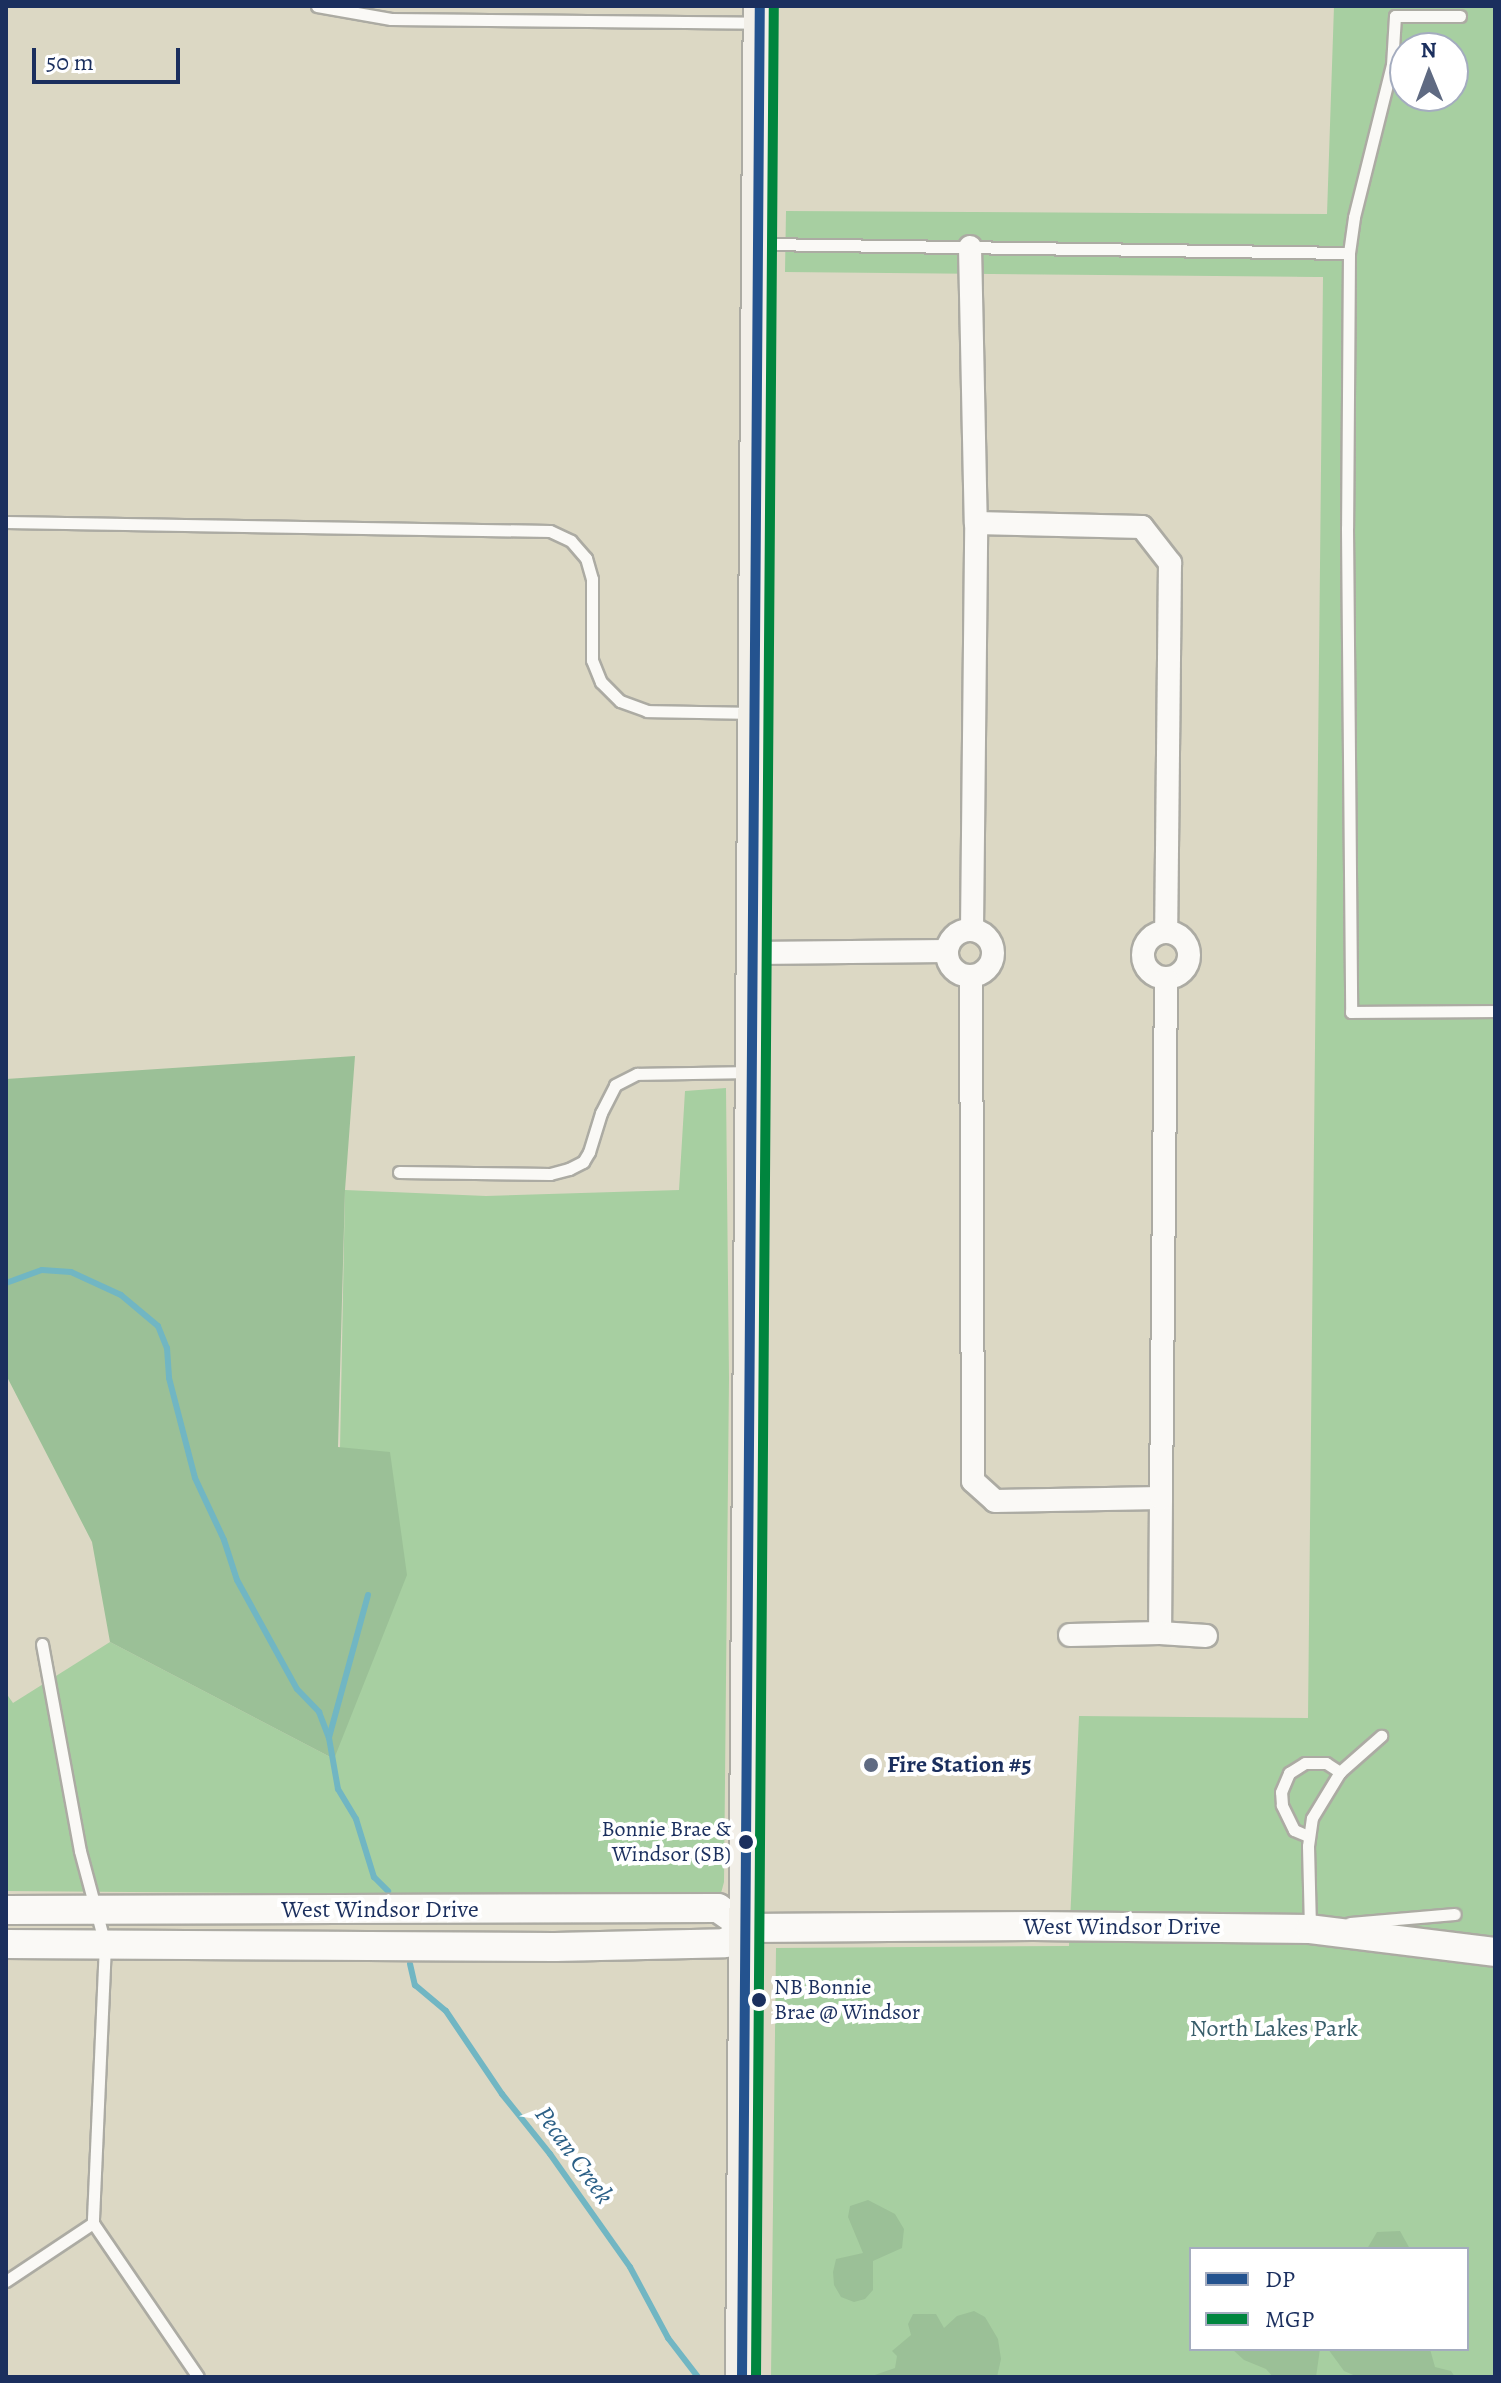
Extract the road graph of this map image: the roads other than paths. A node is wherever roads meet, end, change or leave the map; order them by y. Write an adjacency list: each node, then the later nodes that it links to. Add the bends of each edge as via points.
1 (317, 6): 2 (lane, via 391,19)
2 (760, 14): 4 (main road)
3 (1460, 16): 6 (lane, via 1395,16 1392,65)
4 (758, 244): 5 (lane); 9 (main road)
5 (970, 247): 6 (lane); 8 (street)
6 (1349, 253): 16 (lane, via 1351,1012)
7 (6, 522): 9 (lane, via 550,531 571,541 586,558 592,579 592,660 601,682 620,701 647,711)
8 (976, 523): 10 (street); 11 (street, via 1142,527 1170,563)
9 (755, 713): 13 (main road)
10 (972, 930): 12 (street, via 952,938); 14 (street, via 985,936 992,957 985,970)
11 (1166, 932): 15 (street, via 1181,937 1189,959 1181,973); 15 (street, via 1147,941 1142,955 1147,969)
12 (947, 951): 13 (street); 14 (street, via 956,971)
13 (754, 953): 17 (main road)
14 (971, 976): 19 (street, via 973,1481 995,1501)
15 (1166, 979): 19 (street)
16 (1495, 1011)
17 (753, 1072): 18 (lane, via 637,1074 615,1085 589,1152 569,1169 550,1174); 30 (main road)
18 (399, 1172)
19 (1161, 1498): 20 (street)
20 (1160, 1633): 21 (street); 22 (street)
21 (1070, 1635)
22 (1206, 1636)
23 (42, 1644): 28 (lane)
24 (1381, 1736): 25 (lane)
25 (1340, 1772): 26 (lane, via 1318,1803); 26 (lane, via 1326,1763 1305,1763 1289,1773 1282,1805 1294,1830)
26 (1308, 1836): 31 (lane)
27 (6, 1910): 28 (street, West Windsor Drive)
28 (95, 1910): 30 (street, West Windsor Drive, via 718,1908); 33 (lane)
29 (1455, 1914): 31 (lane)
30 (747, 1928): 31 (street, West Windsor Drive); 33 (street, West Windsor Drive, via 725,1943); 38 (main road)
31 (1310, 1929): 34 (street, West Windsor Drive)
32 (6, 1944): 33 (street, West Windsor Drive)
33 (105, 1944): 35 (lane)
34 (1495, 1952)
35 (93, 2223): 36 (lane); 37 (lane)
36 (6, 2281)
37 (198, 2377)
38 (742, 2377)

